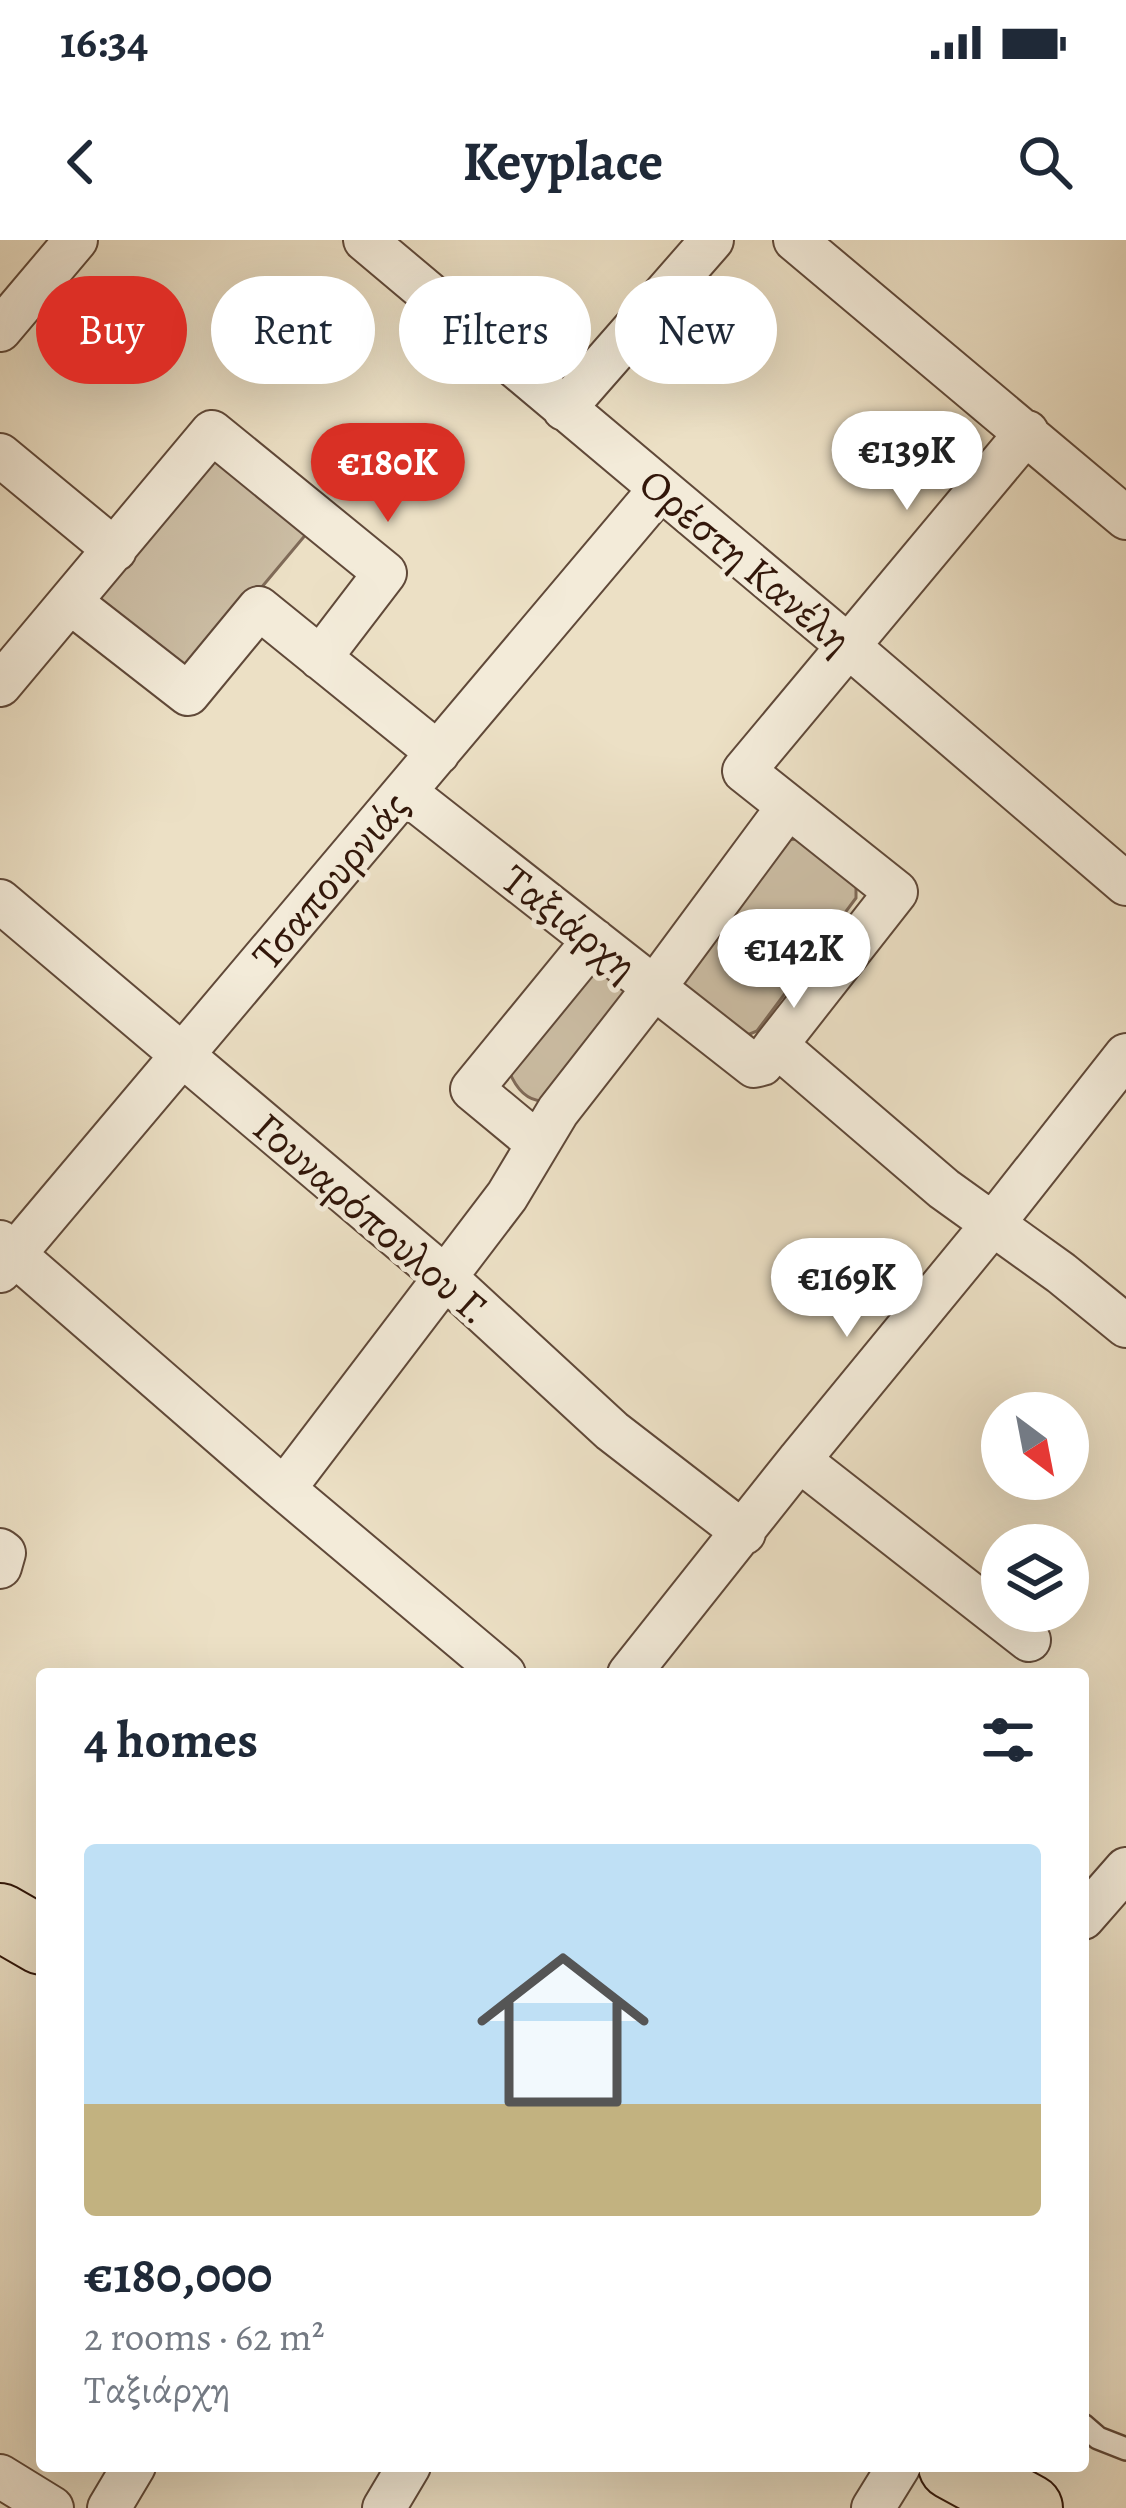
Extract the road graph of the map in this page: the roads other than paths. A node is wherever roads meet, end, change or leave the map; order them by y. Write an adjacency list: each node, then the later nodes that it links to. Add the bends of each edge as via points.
1 (76, 240): 5 (street)
2 (365, 240): 6 (street, Ορέστη Κανέλη)
3 (712, 240): 6 (street)
4 (796, 240): 7 (street)
5 (0, 330)
6 (564, 409): 9 (street, Ορέστη Κανέλη)
7 (1027, 433): 10 (street); 13 (street)
8 (0, 455): 11 (street)
9 (660, 489): 13 (street, Ορέστη Κανέλη); 16 (street, Τσαπουρνιάς)
10 (1126, 518)
11 (116, 550): 12 (street); 14 (street, via 212,431 385,573)
12 (70, 602): 14 (street, via 188,694 259,608); 15 (street)
13 (847, 645): 18 (street, via 744,771); 19 (street, Ορέστη Κανέλη)
14 (320, 658): 16 (street)
15 (0, 686)
16 (438, 753): 17 (street, Τσαπουρνιάς)
17 (405, 792): 21 (street, Ταξιάρχη); 24 (street, Τσαπουρνιάς)
18 (788, 807): 22 (street); 23 (street, via 896,892)
19 (1126, 884)
20 (0, 902): 24 (street, Γουναρόπουλου Γ.)
21 (594, 940): 22 (street, Ταξιάρχη); 26 (street, via 472,1090)
22 (654, 988): 23 (street, Ταξιάρχη, via 754,1066); 26 (street)
23 (776, 1045): 27 (street)
24 (183, 1054): 28 (street, Τσαπουρνιάς); 29 (street, Γουναρόπουλου Γ.)
25 (1126, 1055): 27 (street)
26 (537, 1143): 29 (street)
27 (992, 1225): 30 (street); 31 (street)
28 (5, 1256): 32 (street)
29 (446, 1278): 32 (street); 33 (street, Γουναρόπουλου Γ., via 612,1431)
30 (1126, 1325)
31 (799, 1460): 33 (street); 34 (street)
32 (284, 1489): 35 (street)
33 (744, 1534): 36 (street)
34 (1029, 1640)
35 (497, 1668)
36 (634, 1668)
37 (1126, 1869): 38 (street)
38 (1089, 1911)
39 (0, 1917): 40 (main road)
40 (36, 1938)
41 (1089, 2430): 42 (lane)
42 (1126, 2449)
43 (130, 2472): 49 (street)
44 (405, 2472): 50 (street)
45 (894, 2472): 51 (street)
46 (963, 2472): 52 (main road)
47 (0, 2476): 48 (street)
48 (52, 2508)
49 (109, 2508)
50 (384, 2508)
51 (873, 2508)
52 (1029, 2508)

